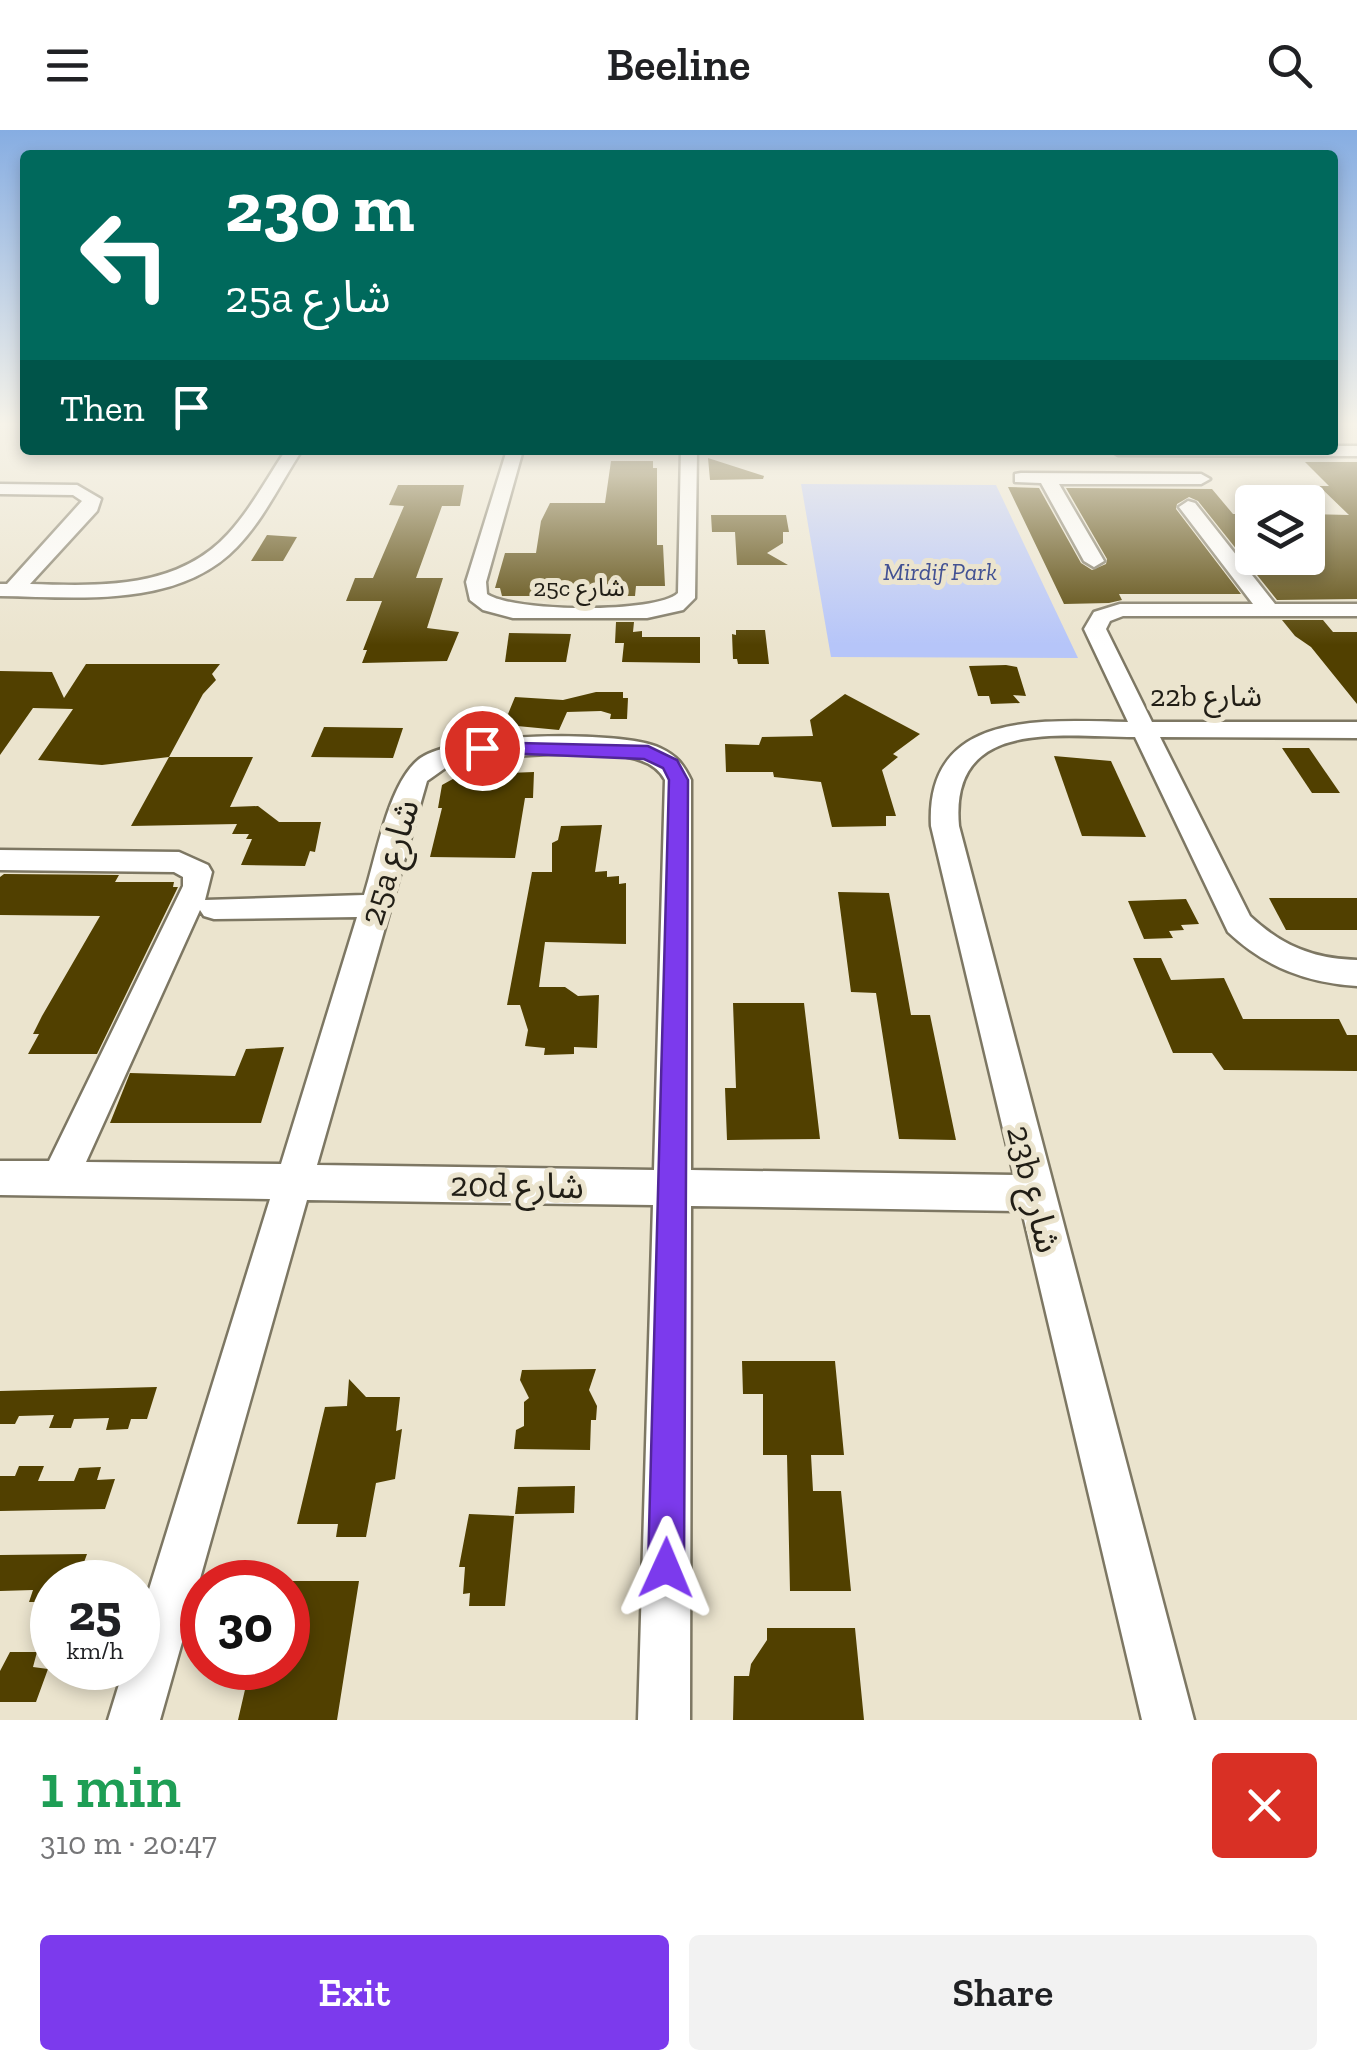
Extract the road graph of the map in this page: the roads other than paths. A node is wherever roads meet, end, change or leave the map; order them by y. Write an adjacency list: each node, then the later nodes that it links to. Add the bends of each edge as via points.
1 (90, 497): 8 (street, via 90,508)
2 (260, 497): 8 (street, via 220,552 181,574 130,587)
3 (501, 497): 4 (street, 25c شارع, via 476,596 514,612 676,606 688,594)
4 (689, 497)
5 (1058, 497): 7 (street)
6 (1188, 507): 9 (street)
7 (1094, 560)
8 (7, 590)
9 (1269, 610): 10 (street); 12 (street, via 1132,610 1102,617 1097,637)
10 (1357, 610)
11 (1054, 728): 12 (street, 22b شارع); 22 (street, 23b شارع, via 1004,734 966,754 944,786 942,805)
12 (1142, 728): 13 (street, 22b شارع); 17 (street, via 1238,924 1298,965)
13 (1357, 730)
14 (0, 860): 19 (street, via 179,862 198,872)
15 (375, 906): 16 (street); 20 (street, 25a شارع); 21 (street, 25a شارع, via 411,787 437,758 482,748 632,750 670,764 678,780)
16 (214, 908)
17 (1357, 973)
18 (0, 1178): 19 (street, 20d شارع)
19 (60, 1178): 20 (street, 20d شارع)
20 (292, 1181): 21 (street, 20d شارع); 23 (street, 25a شارع)
21 (672, 1188): 22 (street, 20d شارع); 24 (street, 25a شارع)
22 (1035, 1193): 25 (street, 23b شارع)
23 (134, 1720)
24 (664, 1720)
25 (1168, 1720)

